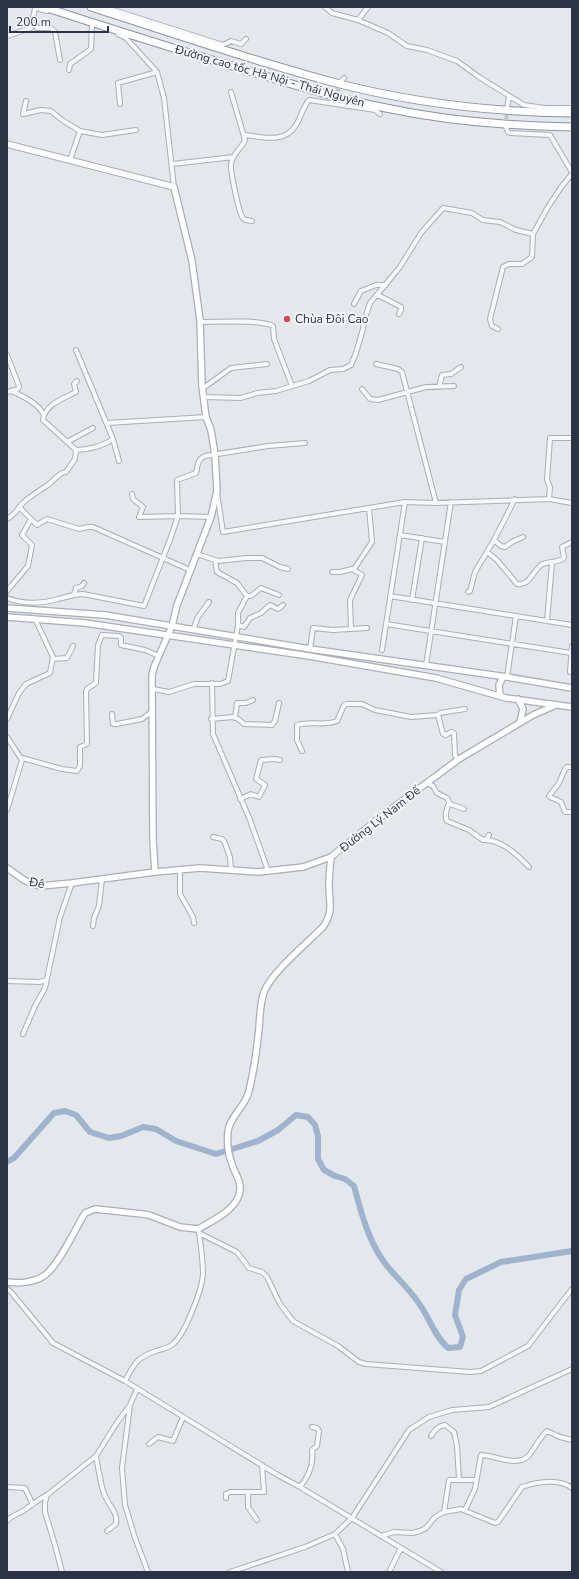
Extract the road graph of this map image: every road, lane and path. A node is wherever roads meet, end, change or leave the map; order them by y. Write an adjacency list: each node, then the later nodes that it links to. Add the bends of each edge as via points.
1 (44, 7): 23 (highway, Đường cao tốc Hà Nội - Thái Nguyên, via 332,96 440,118)
2 (91, 7): 20 (highway, Đường cao tốc Hà Nội - Thái Nguyên, via 336,83 390,95 488,109)
3 (104, 7): 10 (street, via 223,45 231,42 241,44)
4 (325, 7): 6 (street, via 332,13)
5 (368, 7): 6 (street)
6 (358, 20): 15 (street, via 388,33 407,46 457,61)
7 (32, 24): 8 (street, via 36,8); 9 (street, via 31,28); 11 (street, via 37,28 53,29)
8 (92, 25): 12 (street, via 91,49 70,64); 13 (street, via 126,38)
9 (7, 36)
10 (246, 39)
11 (60, 60)
12 (69, 70)
13 (157, 72): 17 (street, via 118,83); 32 (street, via 164,98)
14 (231, 92): 28 (street)
15 (509, 96): 18 (street); 19 (street, via 527,106)
16 (26, 101): 27 (street, via 23,114 41,110 51,111)
17 (120, 104)
18 (508, 108)
19 (572, 108)
20 (572, 113)
21 (380, 114): 28 (street, via 375,110 335,102 309,100 294,128 275,139)
22 (506, 127): 33 (street, via 510,133 550,135)
23 (538, 127): 24 (highway, Đường cao tốc Hà Nội - Thái Nguyên); 26 (highway)
24 (572, 127)
25 (136, 130): 27 (street, via 106,136)
26 (572, 130)
27 (80, 131): 31 (street)
28 (245, 135): 30 (street, via 244,144)
29 (7, 144): 31 (street)
30 (234, 157): 32 (street); 35 (street, via 230,164 235,195 243,219)
31 (70, 160): 34 (street)
32 (172, 164): 34 (street)
33 (571, 170): 36 (street)
34 (174, 187): 41 (street, via 192,261)
35 (252, 221)
36 (533, 234): 37 (street, via 516,230 500,222 483,220 472,213 444,208 420,234); 42 (street, via 532,257 523,263 503,267 490,319 492,326)
37 (386, 285): 38 (street); 39 (street, via 376,284 361,292)
38 (378, 295): 40 (street, via 400,307 402,310); 49 (street, via 368,308 351,365 343,369 330,370 309,382)
39 (354, 304)
40 (399, 314)
41 (201, 322): 49 (street, via 271,324); 52 (street)
42 (498, 329)
43 (76, 350): 59 (street)
44 (7, 355): 54 (street, via 19,386 18,389)
45 (267, 364): 52 (street, via 231,368)
46 (376, 364): 55 (street, via 401,370)
47 (461, 367): 50 (street, via 451,374 442,375)
48 (77, 381): 57 (street, via 74,384 76,392 53,405)
49 (292, 386): 56 (street, via 242,398)
50 (439, 386): 51 (street); 55 (street)
51 (454, 386)
52 (202, 388): 56 (street)
53 (362, 389): 55 (street, via 368,398 373,400)
54 (9, 392): 57 (street, via 25,397)
55 (407, 393): 74 (street)
56 (203, 397): 58 (street)
57 (44, 415): 63 (street, via 44,422)
58 (206, 417): 59 (street); 66 (street)
59 (107, 423): 62 (street)
60 (93, 428): 63 (street)
61 (572, 438): 70 (street, via 550,438)
62 (113, 439): 65 (street, via 102,445); 67 (street)
63 (67, 442): 65 (street)
64 (305, 443): 66 (street)
65 (76, 450): 76 (street, via 75,459 66,472 60,473)
66 (215, 455): 68 (street); 78 (street, via 201,458 196,473 177,480)
67 (119, 461)
68 (217, 491): 77 (street, via 223,532); 79 (street)
69 (132, 494): 78 (street, via 133,499 143,507 139,517)
70 (548, 499): 71 (street); 75 (street)
71 (515, 500): 73 (street); 85 (street)
72 (405, 502): 74 (street); 77 (street); 82 (street)
73 (451, 502): 74 (street); 86 (street)
74 (436, 503)
75 (572, 503)
76 (19, 507): 80 (street); 81 (street)
77 (369, 508): 94 (street, via 372,542)
78 (178, 516): 79 (street); 90 (street)
79 (211, 517): 89 (street)
80 (7, 519)
81 (31, 519): 90 (street, via 38,525 47,519 79,529 93,527); 98 (street, via 22,536 32,545 28,566)
82 (400, 535): 84 (street); 103 (street)
83 (523, 537): 85 (street, via 505,547)
84 (422, 538): 86 (street); 105 (street)
85 (494, 540): 88 (street)
86 (445, 542): 107 (street)
87 (572, 542): 92 (street, via 562,547 563,559)
88 (487, 552): 92 (street, via 517,584 530,579 545,563); 99 (street, via 475,572)
89 (197, 554): 91 (street); 95 (street)
90 (162, 558): 95 (street); 100 (street, via 144,606 92,595)
91 (215, 560): 93 (street, via 262,558); 102 (street, via 217,572 237,583)
92 (552, 563): 113 (street)
93 (288, 569)
94 (354, 569): 96 (street); 119 (street, via 362,575 350,600)
95 (190, 570): 117 (street)
96 (332, 572)
97 (84, 583): 100 (street, via 76,588)
98 (7, 591)
99 (468, 592)
100 (74, 594): 104 (street, via 32,603)
101 (279, 595): 102 (street, via 260,588 251,596)
102 (247, 596): 116 (street, via 238,613)
103 (390, 596): 105 (street); 114 (street)
104 (7, 598)
105 (412, 600): 107 (street)
106 (209, 602): 120 (street, via 198,617)
107 (436, 603): 110 (street); 121 (street)
108 (284, 604): 116 (street, via 278,609 270,604 261,613 250,618 244,626)
109 (7, 608): 117 (street, via 105,616)
110 (516, 616): 113 (street); 124 (street)
111 (7, 617): 112 (street)
112 (35, 619): 122 (street); 132 (street)
113 (547, 621): 115 (street)
114 (386, 624): 121 (street); 129 (street)
115 (572, 624)
116 (238, 625): 123 (street)
117 (172, 626): 120 (street); 122 (street)
118 (367, 628): 119 (street)
119 (351, 629): 128 (street, via 313,628)
120 (193, 630): 123 (street)
121 (431, 631): 124 (street); 134 (street)
122 (169, 634): 125 (street); 131 (street)
123 (235, 637): 125 (street); 128 (street)
124 (512, 644): 130 (street); 137 (street)
125 (234, 645): 135 (street); 138 (street, via 228,681)
126 (73, 646): 132 (street, via 67,658)
127 (572, 646): 130 (street)
128 (310, 649): 133 (street)
129 (382, 650)
130 (571, 653): 136 (street)
131 (159, 656): 140 (street, via 152,675); 158 (street, via 121,645 119,636 102,635 98,645 96,683 86,692 87,744 80,747 79,768 77,771 62,769)
132 (53, 659): 149 (street, via 50,673 26,684)
133 (381, 659): 134 (street); 135 (street)
134 (426, 665): 137 (street)
135 (380, 668): 141 (street, via 436,678)
136 (572, 672)
137 (505, 677): 139 (street); 141 (street, via 499,685)
138 (212, 683): 140 (street, via 194,684 169,692); 154 (street)
139 (572, 688)
140 (153, 689): 148 (street)
141 (500, 696): 142 (street)
142 (518, 699): 145 (street); 155 (street, via 523,709)
143 (253, 700): 152 (street, via 237,703)
144 (279, 702): 152 (street, via 272,725 244,724)
145 (556, 705): 146 (street); 155 (street, Đường Lý Nam Đế)
146 (572, 707)
147 (465, 709): 151 (street)
148 (153, 710): 150 (street, via 142,719 117,724 113,724); 177 (street)
149 (8, 712): 153 (street)
150 (112, 714)
151 (438, 715): 157 (street, via 411,717 375,710 362,704 347,704 336,721 297,726); 160 (street, via 443,734 454,733 455,755)
152 (235, 718): 154 (street)
153 (7, 719)
154 (212, 719): 163 (street, via 214,737)
155 (520, 722): 160 (street, Đường Lý Nam Đế)
156 (7, 737): 158 (street)
157 (302, 751)
158 (22, 758): 166 (street)
159 (280, 760): 163 (street, via 261,760 256,779 265,785 265,788 259,797 251,794)
160 (458, 760): 162 (street, Đường Lý Nam Đế)
161 (572, 767): 167 (street, via 565,769 549,796 562,802 565,812)
162 (427, 783): 164 (street, via 433,786 436,794 447,798); 171 (street, Đường Lý Nam Đế)
163 (240, 800): 176 (street, via 257,837)
164 (449, 803): 165 (street); 170 (street, via 447,821)
165 (464, 809)
166 (7, 810)
167 (572, 812)
168 (489, 835): 170 (street)
169 (213, 837): 175 (street, via 224,841 230,856)
170 (485, 840): 172 (street, via 498,843)
171 (332, 857): 176 (street, Đê, via 303,867); 185 (street, Đường Lý Nam Đế, via 329,918 275,974 264,992 249,1092 229,1126 228,1141 231,1161 240,1181 239,1195 229,1209)
172 (529, 867)
173 (7, 868): 179 (street, Đê, via 24,880 41,886)
174 (180, 870): 175 (street, Đê); 177 (street, Đê); 180 (street, via 180,894 193,917)
175 (231, 870): 176 (street, Đê)
176 (268, 871)
177 (155, 872): 178 (street, Đê)
178 (102, 879): 179 (street, Đê); 181 (street, via 99,906)
179 (72, 884): 182 (street, via 60,917)
180 (194, 924)
181 (93, 926)
182 (46, 980): 183 (street); 184 (street, via 45,988 34,1006)
183 (7, 981)
184 (23, 1034)
185 (198, 1231): 188 (street, via 149,1215 88,1211 49,1271 39,1279); 190 (street, via 237,1252 249,1268 262,1272 293,1321 366,1364 481,1371 528,1346); 193 (street, via 202,1278 187,1324 172,1345 138,1359)
186 (7, 1278): 188 (street)
187 (7, 1282): 189 (street)
188 (24, 1282): 189 (street)
189 (15, 1283): 191 (street)
190 (572, 1289)
191 (9, 1290): 193 (street, via 53,1343)
192 (572, 1369): 214 (street, via 489,1407 452,1410 429,1417 409,1430)
193 (125, 1381): 194 (street)
194 (137, 1389): 195 (street); 196 (street)
195 (130, 1405): 201 (street); 222 (street, via 122,1468 125,1505)
196 (183, 1417): 200 (street, via 172,1441 158,1437); 202 (street)
197 (312, 1427): 206 (street, via 319,1431 318,1444 312,1450 308,1477)
198 (431, 1436): 203 (street, via 442,1425 452,1430 457,1446)
199 (572, 1440): 204 (street, via 547,1431 530,1454 523,1459 511,1461 481,1455)
200 (149, 1444)
201 (96, 1456): 209 (street); 217 (street, via 105,1496 114,1510 117,1521 115,1526)
202 (262, 1465): 206 (street); 208 (street, via 264,1492)
203 (459, 1479): 204 (street); 213 (street, via 448,1481)
204 (476, 1480): 212 (street, via 474,1493)
205 (7, 1487): 211 (street, via 25,1488)
206 (300, 1487): 214 (street)
207 (572, 1488): 212 (street, via 567,1484 554,1482 522,1487 495,1524)
208 (248, 1493): 210 (street, via 230,1492 226,1494); 215 (street, via 248,1507)
209 (47, 1495): 211 (street); 221 (street, via 44,1512)
210 (226, 1498)
211 (32, 1503): 216 (street)
212 (465, 1510): 213 (street)
213 (444, 1512): 219 (street, via 420,1531 394,1532)
214 (352, 1518): 218 (street); 219 (street)
215 (257, 1520)
216 (7, 1521)
217 (107, 1531)
218 (335, 1534): 223 (street); 224 (street, via 343,1548)
219 (381, 1536): 220 (street)
220 (401, 1548): 225 (street); 226 (street)
221 (62, 1572)
222 (148, 1572)
223 (230, 1572)
224 (348, 1572)
225 (389, 1572)
226 (441, 1572)

